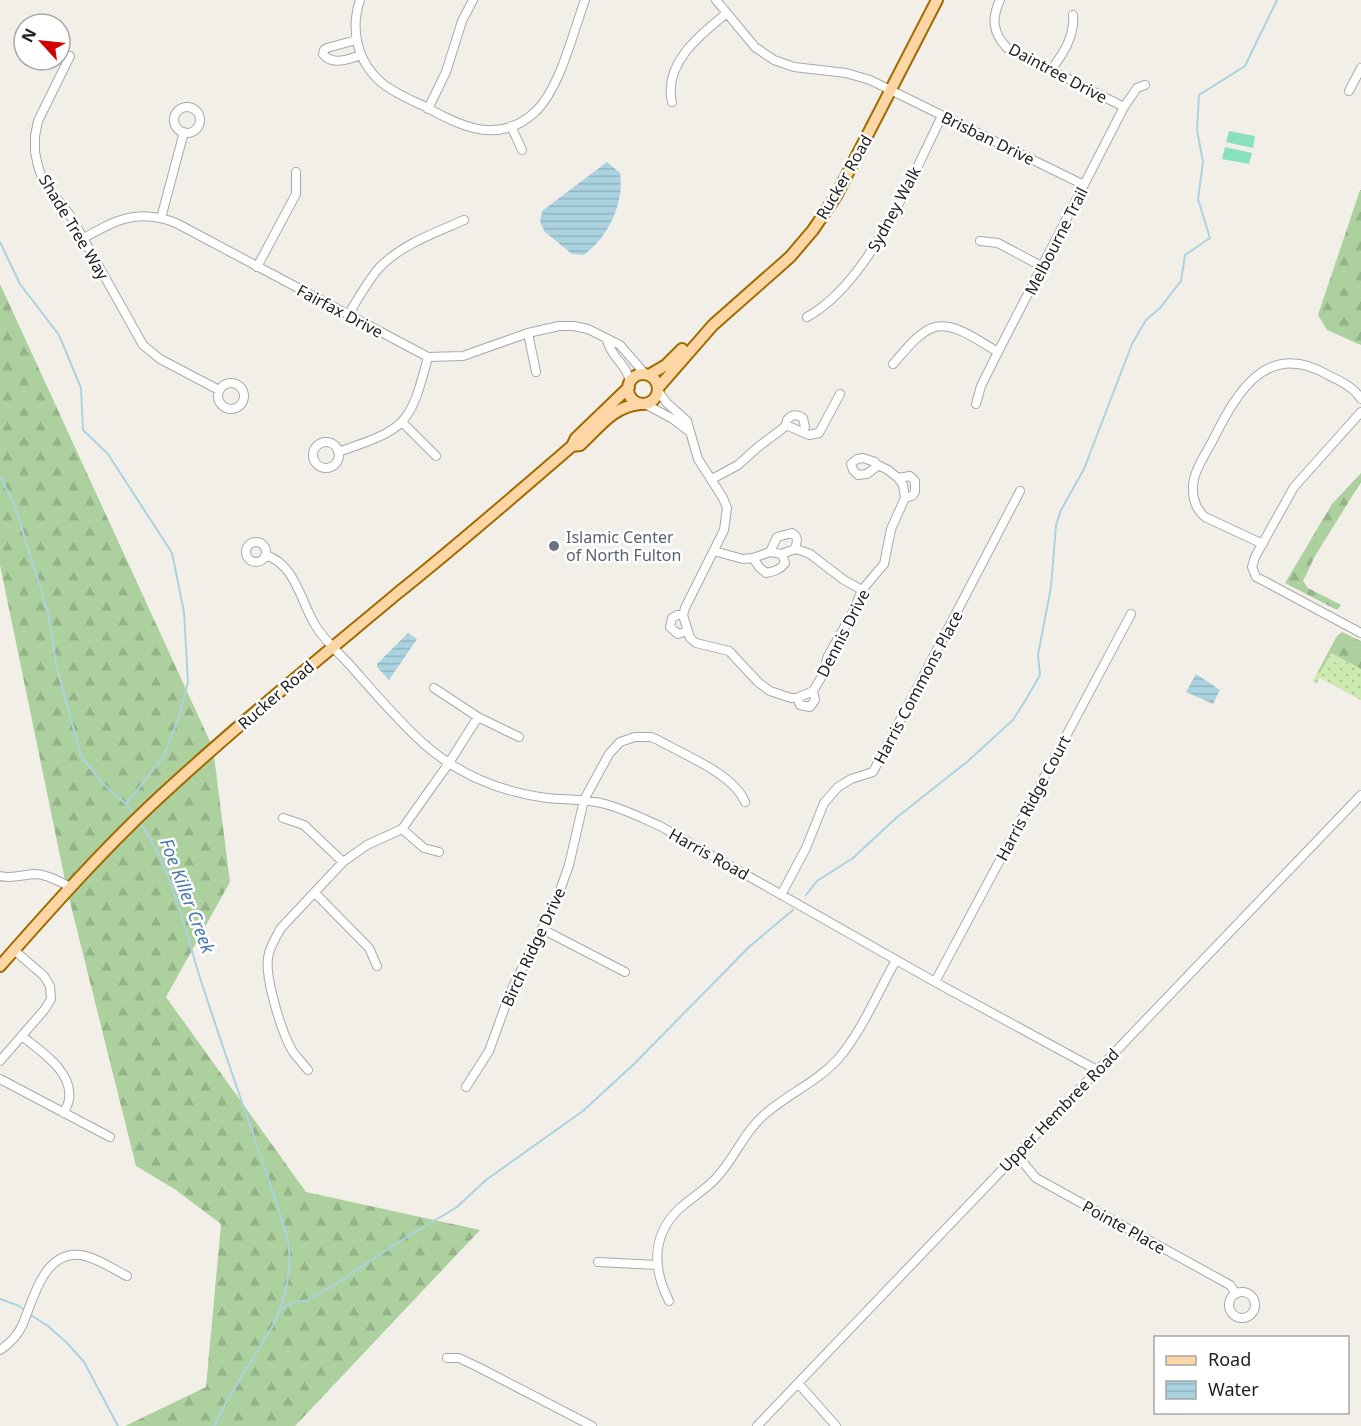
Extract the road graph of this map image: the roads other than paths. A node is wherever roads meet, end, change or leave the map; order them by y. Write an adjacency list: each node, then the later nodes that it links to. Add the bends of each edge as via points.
1 (360, 0): 9 (street, via 355,19)
2 (473, 0): 19 (street)
3 (585, 0): 21 (street, via 551,92 534,113)
4 (716, 0): 7 (street, Brisban Drive)
5 (937, 0): 15 (main road, Rucker Road)
6 (1000, 0): 12 (street, Daintree Drive, via 994,11 999,39 1007,48)
7 (728, 13): 15 (street, Brisban Drive, via 755,47 774,60 794,67 846,73); 17 (street, via 684,54 672,81)
8 (1073, 15): 12 (street, via 1074,27)
9 (356, 40): 10 (street); 10 (street, via 327,48 323,54 332,61)
10 (361, 55): 19 (street, via 381,82)
11 (1361, 68): 16 (street)
12 (1051, 70): 18 (street, Daintree Drive)
13 (62, 72): 28 (street, Shade Tree Way, via 38,121 35,152 43,181 70,215)
14 (1145, 85): 18 (street, Melbourne Trail, via 1137,88)
15 (892, 90): 20 (street, Brisban Drive); 34 (main road, Rucker Road, via 836,196 813,230 790,257)
16 (1349, 92)
17 (672, 102)
18 (1124, 107): 25 (street, Melbourne Trail)
19 (428, 109): 21 (street, via 471,129)
20 (942, 116): 25 (street, Brisban Drive); 33 (street, Sydney Walk, via 872,252 822,308)
21 (511, 126): 23 (street)
22 (184, 132): 26 (street)
23 (522, 150)
24 (296, 172): 30 (street, via 296,194)
25 (1084, 185): 31 (street, Melbourne Trail)
26 (161, 218): 28 (street, Fairfax Drive, via 125,218); 30 (street, Fairfax Drive)
27 (464, 220): 32 (street, via 391,258 369,281)
28 (82, 239): 43 (street, Shade Tree Way, via 143,345 160,359)
29 (980, 241): 31 (street, via 998,243)
30 (257, 267): 32 (street, Fairfax Drive)
31 (1043, 267): 37 (street, Melbourne Trail)
32 (348, 315): 38 (street, Fairfax Drive)
33 (807, 317)
34 (713, 325): 41 (main road, Rucker Road, via 666,365); 44 (main road, Rucker Road)
35 (528, 333): 36 (street, Fairfax Drive, via 574,326); 38 (street, Fairfax Drive, via 463,356); 40 (street)
36 (607, 340): 41 (street, Fairfax Drive, via 620,345); 42 (street, via 609,350 627,370)
37 (998, 352): 39 (street, via 943,326 921,335); 48 (street, Melbourne Trail)
38 (428, 357): 50 (street, via 417,399)
39 (892, 364)
40 (536, 372)
41 (647, 375): 42 (main road, via 635,376); 44 (main road, via 656,381)
42 (629, 385): 47 (main road, via 631,397); 54 (main road, Rucker Road)
43 (219, 390)
44 (658, 390): 47 (main road, via 655,399); 52 (street, via 683,416)
45 (840, 394): 53 (street, via 819,433)
46 (1361, 399): 62 (street, via 1351,388 1317,368 1280,365 1257,374 1229,408 1194,477 1194,501 1205,517)
47 (643, 404): 52 (street); 54 (main road, Rucker Road, via 615,412 580,445)
48 (976, 404)
49 (1361, 412): 62 (street, via 1294,487)
50 (402, 422): 55 (street, via 380,438); 56 (street)
51 (786, 425): 53 (street); 53 (street, via 789,417 797,415 805,421); 59 (street, via 738,465)
52 (691, 432): 59 (street, via 698,459)
53 (803, 432)
54 (572, 446): 74 (main road, Rucker Road)
55 (338, 452)
56 (436, 456)
57 (876, 464): 58 (street)
58 (898, 478): 61 (street); 61 (street, Dennis Drive, via 910,476 915,481 915,492)
59 (712, 479): 64 (street, via 727,508 724,530)
60 (1020, 491): 91 (street, Harris Commons Place, via 873,772 838,787 824,803)
61 (905, 498): 69 (street, Dennis Drive, via 891,529 884,564)
62 (1263, 544): 73 (street, via 1252,567 1257,577)
63 (795, 549): 65 (street, via 796,537 785,533 777,537); 66 (street); 69 (street, via 810,554)
64 (714, 551): 68 (street, via 735,558); 71 (street)
65 (770, 552): 66 (street); 68 (street)
66 (782, 554): 68 (street, via 785,563 775,572 766,573)
67 (266, 555): 74 (street, Harris Road, via 283,564 315,625)
68 (753, 558)
69 (862, 590): 76 (street, Dennis Drive)
70 (1131, 614): 98 (street, Harris Ridge Court)
71 (683, 615): 72 (street); 72 (street, via 674,616 670,627 678,634)
72 (688, 631): 77 (street, via 696,643 729,651 770,691)
73 (1361, 633)
74 (332, 646): 80 (street, Harris Road, via 416,736); 89 (main road, Rucker Road, via 145,811)
75 (434, 688): 78 (street)
76 (813, 691): 77 (street, Dennis Drive); 77 (street, via 815,700 810,707 800,705)
77 (797, 698)
78 (478, 717): 79 (street); 80 (street)
79 (519, 737)
80 (449, 764): 82 (street, Harris Road, via 518,793); 85 (street)
81 (1361, 795): 102 (street, Upper Hembree Road)
82 (584, 800): 83 (street, Birch Ridge Drive, via 615,747 642,736 657,740 728,779); 91 (street, Harris Road, via 624,810 660,826); 92 (street, Birch Ridge Drive, via 569,865)
83 (745, 802)
84 (283, 818): 87 (street, via 304,825)
85 (402, 829): 86 (street, via 424,848); 87 (street, via 367,845)
86 (439, 852)
87 (343, 862): 90 (street)
88 (0, 876): 89 (street, via 36,874)
89 (71, 887): 93 (main road, Rucker Road)
90 (315, 893): 96 (street, via 369,948); 101 (street, via 282,928 268,957 269,980 281,1025 293,1051)
91 (781, 894): 94 (street, Harris Road)
92 (542, 929): 97 (street); 104 (street, Birch Ridge Drive, via 510,993 489,1051)
93 (14, 950): 95 (main road, Rucker Road); 99 (street, via 51,986 51,999)
94 (896, 960): 98 (street, Harris Road); 109 (street, via 838,1059 762,1116 718,1176 672,1217 660,1240)
95 (0, 966)
96 (377, 966)
97 (625, 972)
98 (935, 982): 102 (street, Harris Road)
99 (22, 1036): 100 (street); 105 (street, via 57,1067 67,1082 69,1099)
100 (0, 1061)
101 (308, 1070)
102 (1098, 1070): 107 (street, Upper Hembree Road)
103 (0, 1079): 105 (street)
104 (466, 1087)
105 (64, 1113): 106 (street)
106 (110, 1137)
107 (1016, 1154): 111 (street, Pointe Place, via 1036,1178 1230,1285); 115 (street, Upper Hembree Road)
108 (598, 1262): 109 (street)
109 (657, 1265): 112 (street)
110 (127, 1276): 113 (street, via 87,1257 61,1258 40,1282 13,1340)
111 (1236, 1294)
112 (669, 1301)
113 (0, 1350)
114 (447, 1358): 116 (street, via 459,1358)
115 (798, 1383): 117 (street, Upper Hembree Road); 118 (street)
116 (592, 1426)
117 (757, 1426)
118 (836, 1426)

